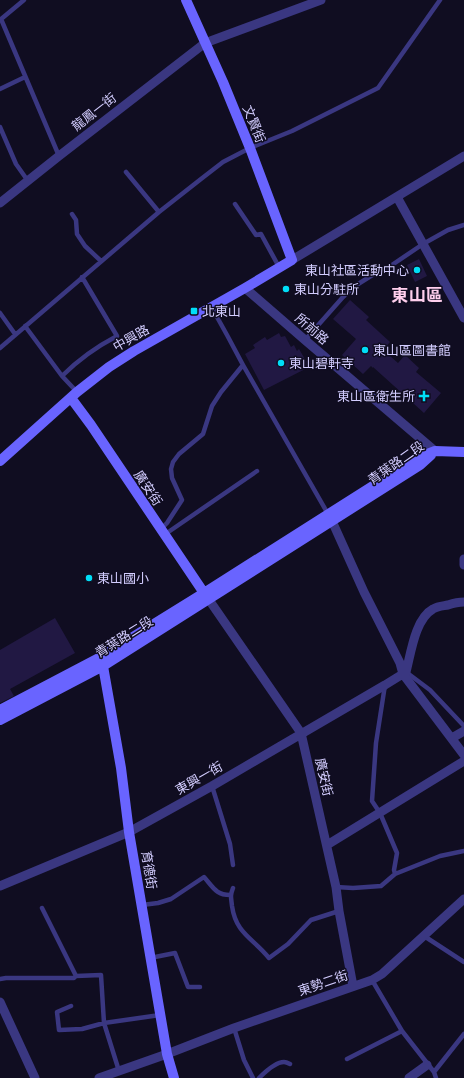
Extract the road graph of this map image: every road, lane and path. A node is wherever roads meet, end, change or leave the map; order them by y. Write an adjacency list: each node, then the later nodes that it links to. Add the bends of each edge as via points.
1 (24, 0): 5 (lane)
2 (186, 0): 6 (street, 文賢街)
3 (321, 0): 6 (street, 龍鳳一街)
4 (440, 0): 10 (lane, via 378,88 292,131)
5 (1, 19): 7 (lane)
6 (205, 42): 10 (street, 文賢街); 11 (street, 龍鳳一街)
7 (25, 77): 8 (lane); 11 (lane)
8 (0, 89)
9 (0, 127): 14 (lane, via 16,164)
10 (250, 148): 18 (lane, via 223,162); 22 (street, 文賢街)
11 (59, 156): 14 (street, 龍鳳一街)
12 (464, 156): 15 (street)
13 (126, 172): 18 (lane)
14 (28, 181): 16 (street, 龍鳳一街)
15 (397, 197): 21 (street); 22 (street)
16 (0, 203)
17 (235, 204): 24 (lane, via 256,235 261,234)
18 (159, 212): 23 (lane)
19 (72, 214): 23 (lane, via 76,220 77,234)
20 (464, 225): 21 (lane, via 448,230)
21 (423, 244): 29 (street); 32 (lane, via 355,286)
22 (292, 260): 24 (street, 中興路)
23 (101, 261): 25 (lane)
24 (279, 267): 26 (street, 中興路)
25 (82, 276): 30 (lane); 35 (lane, via 117,336 77,361)
26 (245, 288): 27 (street, 中興路); 32 (street, 所前路)
27 (212, 308): 34 (lane); 36 (street, 中興路, via 134,351)
28 (0, 313): 31 (lane)
29 (464, 318)
30 (25, 326): 31 (lane); 35 (lane)
31 (15, 334): 33 (lane)
32 (305, 340): 37 (street, 所前路)
33 (0, 348)
34 (243, 365): 41 (lane); 42 (lane, via 212,406 203,434 173,462 172,478 182,500)
35 (62, 376): 36 (lane)
36 (74, 395): 39 (street, 中興路); 42 (street, 廣安街)
37 (435, 451): 38 (street); 41 (street, 青葉路二段, via 417,458)
38 (464, 452)
39 (0, 461)
40 (257, 471): 42 (lane)
41 (330, 517): 45 (street, 青葉路二段); 48 (street)
42 (162, 532): 45 (street, 廣安街)
43 (464, 559): 44 (street)
44 (464, 565)
45 (207, 596): 47 (street, 青葉路二段); 54 (street, 廣安街)
46 (464, 602): 48 (street, via 435,608 426,615 415,637)
47 (101, 662): 50 (street, 青葉路二段); 51 (street, 青葉路二段); 60 (street, 育德街)
48 (405, 673): 49 (street, 東興一街); 52 (lane, via 430,690); 55 (street)
49 (385, 685): 54 (street, 東興一街); 59 (lane, via 376,743 372,801)
50 (0, 710)
51 (0, 720)
52 (464, 726)
53 (464, 731): 55 (street)
54 (301, 733): 58 (street, 東興一街); 61 (street, 廣安街)
55 (452, 738): 56 (street)
56 (464, 755)
57 (464, 761): 59 (street)
58 (212, 786): 60 (street, 東興一街); 63 (lane, via 230,844)
59 (380, 813): 61 (street); 64 (lane, via 397,853)
60 (130, 832): 65 (street, 東興一街); 70 (street, 育德街)
61 (327, 845): 66 (street, 廣安街)
62 (464, 851): 64 (lane, via 440,856)
63 (233, 865)
64 (395, 874): 66 (lane, via 381,886)
65 (0, 886)
66 (336, 887): 72 (street, 廣安街)
67 (233, 888): 68 (lane)
68 (230, 895): 70 (lane, via 222,895 216,891 204,877 171,899); 72 (lane, via 233,914 240,929 269,958 288,944 311,920)
69 (464, 899): 73 (street, 東勢二街)
70 (142, 905): 74 (street, 育德街)
71 (42, 908): 76 (lane)
72 (339, 911): 79 (street, 廣安街)
73 (424, 936): 75 (lane); 78 (street, 東勢二街)
74 (150, 958): 80 (lane, via 175,953 188,987); 83 (street, 育德街)
75 (464, 962)
76 (76, 976): 77 (lane); 84 (lane, via 101,975)
77 (0, 979)
78 (372, 980): 79 (street, 東勢二街); 86 (lane)
79 (353, 986): 85 (street, 東勢二街)
80 (200, 987)
81 (0, 1002): 94 (street)
82 (71, 1006): 84 (lane, via 57,1012 59,1030 82,1029)
83 (160, 1016): 84 (lane); 88 (street, 育德街)
84 (104, 1023): 92 (lane)
85 (234, 1028): 88 (street, 東勢二街); 97 (lane, via 244,1060)
86 (402, 1031): 89 (lane); 91 (lane)
87 (464, 1034): 93 (lane)
88 (167, 1054): 92 (street, 東勢二街); 96 (street, 育德街)
89 (347, 1058)
90 (290, 1064): 98 (lane, via 276,1064)
91 (428, 1065): 93 (lane); 99 (street)
92 (119, 1071): 95 (street, 東勢二街)
93 (434, 1072): 100 (lane)
94 (35, 1078)
95 (99, 1078)
96 (174, 1078)
97 (253, 1078)
98 (259, 1078)
99 (409, 1078)
100 (436, 1078)

